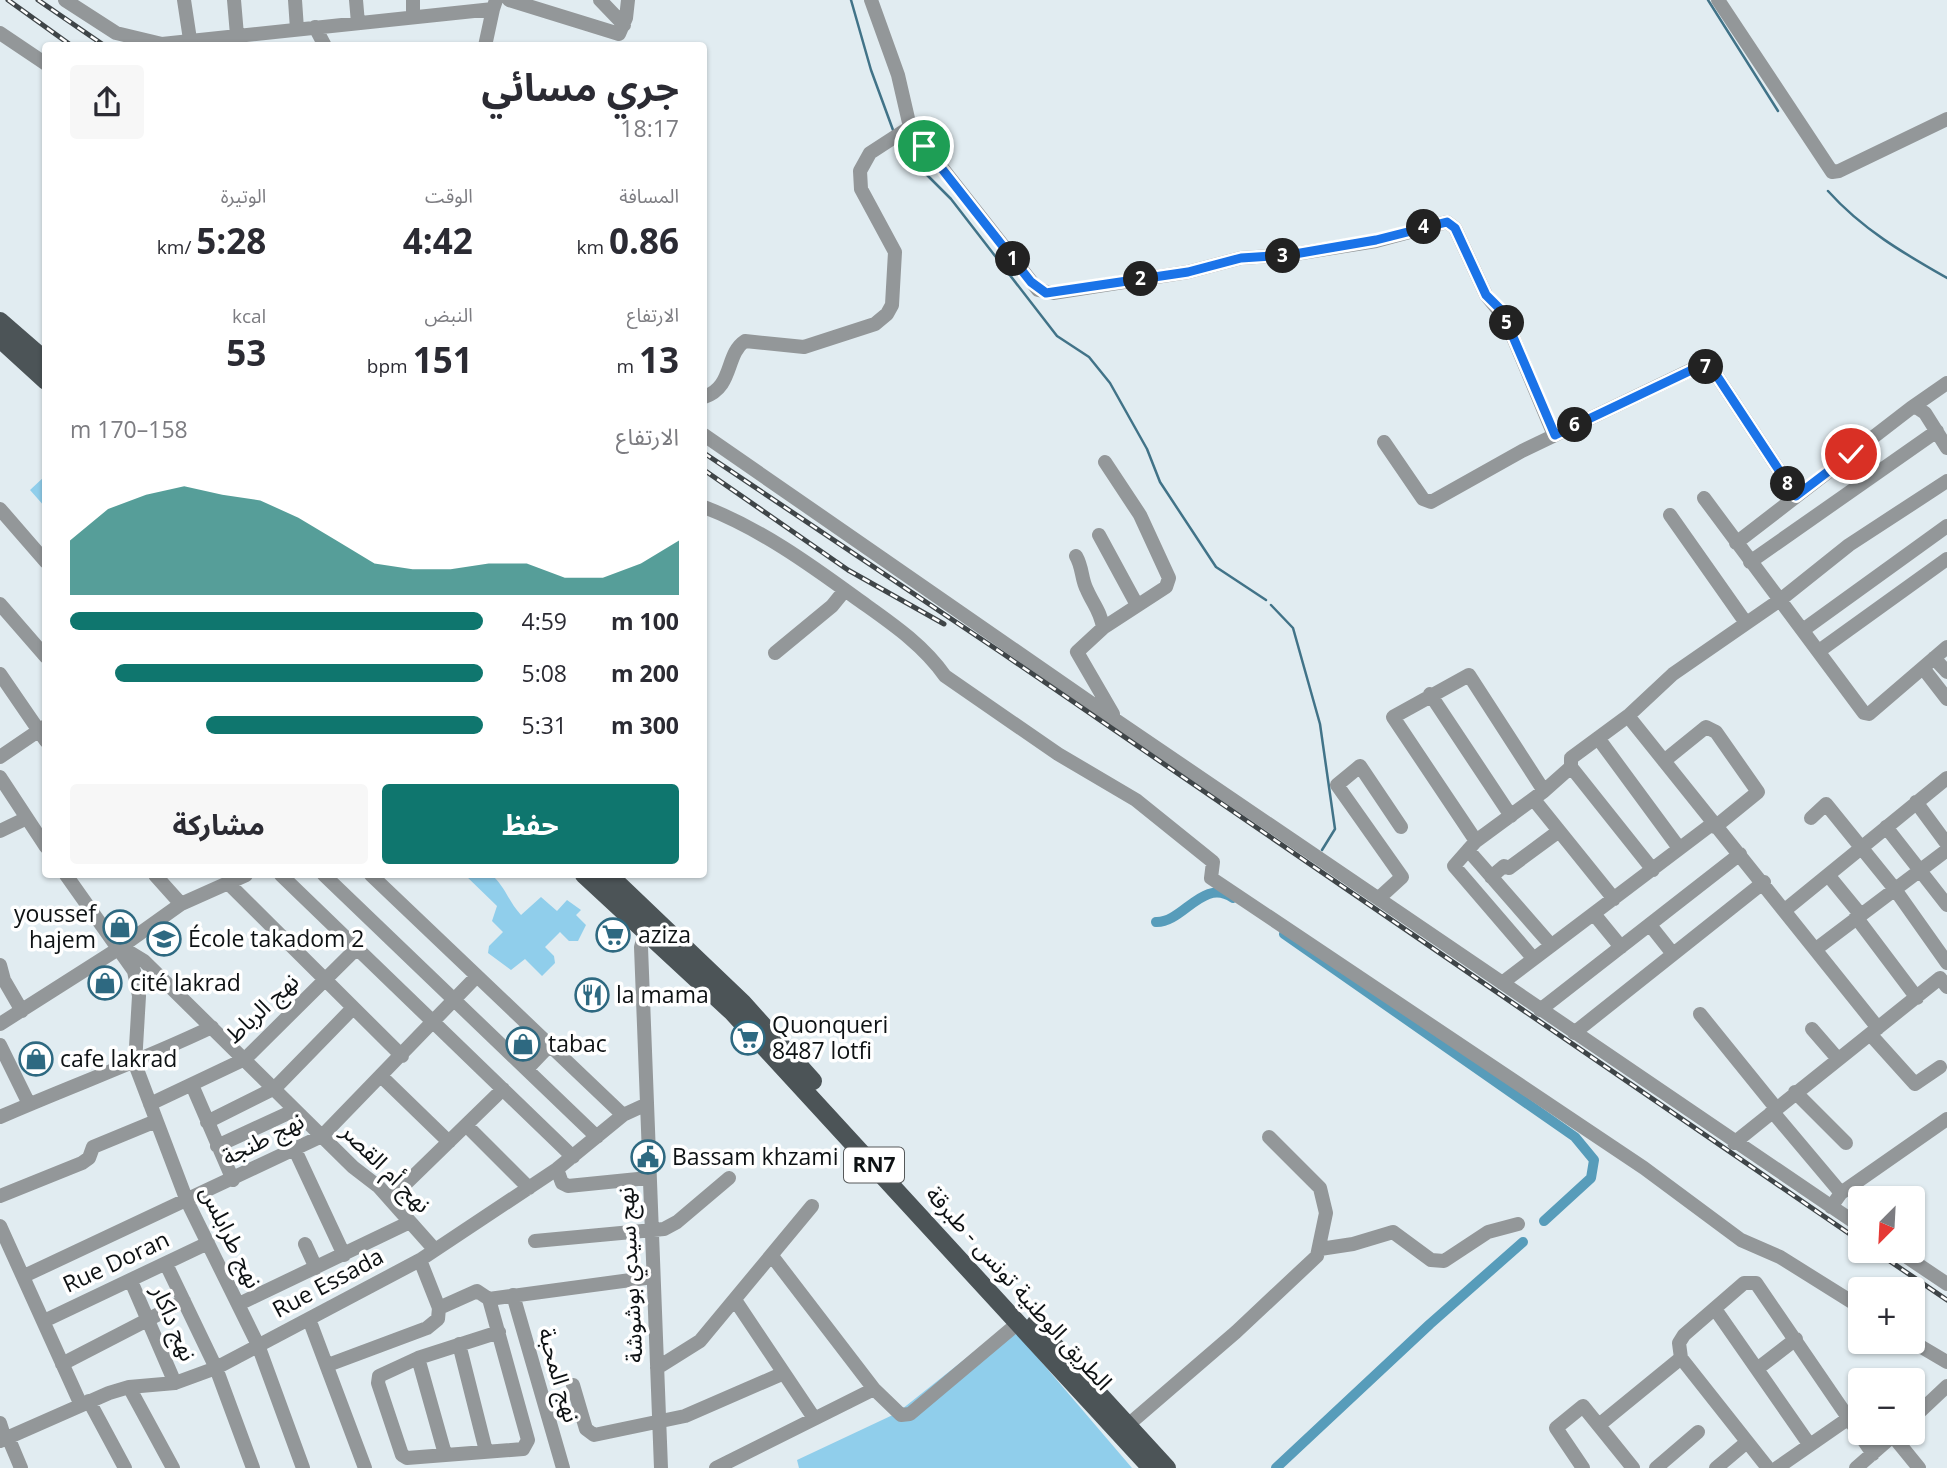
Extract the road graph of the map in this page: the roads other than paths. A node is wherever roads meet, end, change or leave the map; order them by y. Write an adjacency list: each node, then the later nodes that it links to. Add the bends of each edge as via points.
1 (65, 0): 21 (street, via 105,27)
2 (184, 0): 22 (street, bridge)
3 (234, 0): 19 (street)
4 (295, 0): 16 (street)
5 (356, 0): 14 (street)
6 (413, 0): 13 (street)
7 (509, 0): 20 (street)
8 (600, 0): 20 (street)
9 (628, 0): 20 (street)
10 (871, 0): 29 (street, via 898,75)
11 (1718, 0): 28 (street, via 1832,172)
12 (495, 5): 13 (street); 26 (street)
13 (413, 17): 14 (street)
14 (358, 23): 15 (street)
15 (316, 27): 16 (street); 25 (street)
16 (297, 29): 18 (street)
17 (0, 33): 27 (street)
18 (253, 33): 19 (street); 24 (street)
19 (237, 35): 23 (street)
20 (621, 35)
21 (151, 42)
22 (187, 42)
23 (202, 42)
24 (259, 42)
25 (323, 42)
26 (486, 42)
27 (42, 61)
28 (1947, 119)
29 (900, 133): 35 (street, via 867,157 859,177 895,252 892,305 887,314 875,324 804,347 742,343 721,384); 38 (street, via 1031,282 1046,293 1452,224 1486,295 1502,311)
30 (0, 321): 32 (main road)
31 (0, 339): 33 (main road)
32 (42, 358)
33 (42, 377)
34 (1947, 383): 36 (street)
35 (707, 395)
36 (1910, 408): 37 (street, via 1921,409); 44 (street)
37 (1937, 430): 41 (street); 54 (street)
38 (1555, 435): 40 (street, via 1431,502 1423,499); 44 (street, via 1704,366 1715,373)
39 (707, 437): 74 (street)
40 (1384, 442)
41 (1947, 448)
42 (1105, 462): 60 (street, via 1140,515 1168,573 1166,587)
43 (1947, 481): 58 (street, via 1849,545)
44 (1796, 496): 51 (street)
45 (1704, 498): 51 (street)
46 (707, 508): 57 (street, via 760,533)
47 (0, 509): 53 (street)
48 (1670, 515): 61 (street)
49 (1947, 526): 63 (street)
50 (1099, 536): 60 (street)
51 (1736, 542): 54 (street)
52 (1076, 556): 62 (street)
53 (42, 557)
54 (1749, 562): 58 (street)
55 (1942, 562): 56 (street); 65 (street)
56 (1947, 578)
57 (845, 590): 67 (street); 219 (street, via 895,625 945,676 1177,831 1213,862 1211,878 1644,1168 1741,1240 1780,1257)
58 (1780, 600): 61 (street); 63 (street)
59 (0, 604): 66 (street)
60 (1137, 606): 62 (street)
61 (1746, 623): 73 (street, via 1673,674)
62 (1103, 628): 74 (street, via 1079,649 1077,657)
63 (1803, 630): 65 (street)
64 (1947, 648): 68 (street)
65 (1819, 651): 68 (street, via 1866,714)
66 (42, 652)
67 (775, 653)
68 (1928, 663): 69 (street); 72 (street)
69 (1947, 672)
70 (0, 674): 75 (street)
71 (1430, 694): 84 (street, via 1469,675); 86 (street); 96 (street, via 1393,717)
72 (1947, 699)
73 (1628, 716): 77 (street); 79 (street)
74 (1117, 721): 116 (street)
75 (42, 732)
76 (42, 734): 78 (street)
77 (1598, 738): 80 (street, via 1571,758); 98 (street)
78 (0, 757)
79 (1664, 761): 89 (street); 89 (street, via 1706,727 1716,732 1758,792)
80 (1571, 767): 84 (street); 101 (street)
81 (0, 777): 83 (street)
82 (1946, 780): 85 (street)
83 (5, 795): 87 (street)
84 (1540, 796): 86 (street); 93 (street)
85 (1916, 802): 91 (street); 95 (street)
86 (1511, 816): 96 (street)
87 (27, 818): 92 (street); 94 (street)
88 (1811, 818): 97 (street, via 1826,804)
89 (1713, 825): 98 (street); 100 (street)
90 (1401, 827): 116 (street, via 1360,766 1337,785 1402,877)
91 (1886, 827): 97 (street); 102 (street)
92 (0, 831)
93 (1559, 831): 104 (street, via 1521,861 1504,866); 117 (street)
94 (42, 840)
95 (1947, 844)
96 (1472, 846): 104 (street); 131 (street, via 1456,861 1455,870)
97 (1861, 847): 103 (street); 115 (street)
98 (1679, 848): 101 (street)
99 (1947, 850): 102 (street)
100 (1740, 854): 113 (street); 124 (street)
101 (1653, 870): 117 (street)
102 (1920, 870): 115 (street); 119 (street)
103 (1828, 875): 120 (street); 122 (street)
104 (1491, 877): 125 (street)
105 (68, 878): 127 (street, نهج طرابلس)
106 (158, 878): 118 (street)
107 (239, 878): 114 (street)
108 (284, 878): 128 (street)
109 (327, 878): 138 (street)
110 (374, 878): 134 (street)
111 (588, 878): 123 (main road, الطريق الوطنية تونس - طبرقة / RN7)
112 (612, 878): 123 (main road, الطريق الوطنية تونس - طبرقة / RN7)
113 (1764, 882): 120 (street); 130 (street)
114 (228, 883): 118 (street); 136 (street)
115 (1894, 888): 122 (street); 132 (street)
116 (1379, 898): 137 (street)
117 (1614, 899): 121 (street)
118 (181, 904): 127 (street)
119 (1947, 905)
120 (1785, 910): 129 (street)
121 (1594, 914): 125 (street); 126 (street)
122 (1858, 916): 129 (street); 139 (street)
123 (649, 923): 166 (street, نهج سيدي بوشوشة, via 641,947); 215 (main road, الطريق الوطنية تونس - طبرقة / RN7, via 743,1003)
124 (1650, 925): 126 (street); 130 (street)
125 (1551, 945): 131 (street)
126 (1621, 947): 142 (street)
127 (120, 948): 141 (street); 146 (street, نهج أم القصر, via 144,961); 155 (street, نهج طرابلس, via 138,983)
128 (356, 949): 136 (street, نهج الرباط); 144 (street)
129 (1816, 949): 148 (street)
130 (1673, 954): 149 (street)
131 (1533, 958): 137 (street)
132 (1947, 964)
133 (0, 965): 141 (street)
134 (476, 976): 138 (street, نهج طنجة); 151 (street)
135 (1945, 978): 139 (street)
136 (325, 980): 140 (street); 153 (street, نهج الرباط)
137 (1502, 983): 142 (street)
138 (456, 998): 144 (street, نهج طنجة); 158 (street)
139 (1917, 998): 148 (street)
140 (353, 1008): 152 (street); 161 (street)
141 (22, 1010): 145 (street)
142 (1541, 1010): 149 (street)
143 (1700, 1014): 168 (street)
144 (434, 1022): 152 (street, نهج طنجة); 162 (street)
145 (0, 1024)
146 (212, 1027): 153 (street, نهج أم القصر); 155 (street)
147 (1812, 1029): 154 (street)
148 (1874, 1031): 154 (street); 157 (street, via 1915,1084)
149 (1574, 1033): 179 (street)
150 (0, 1045): 156 (street)
151 (549, 1046): 158 (street); 169 (street)
152 (402, 1056): 159 (street, نهج طنجة)
153 (245, 1059): 160 (street, نهج الرباط); 161 (street, نهج أم القصر)
154 (1838, 1059): 163 (street)
155 (135, 1064): 164 (street); 165 (street, نهج طرابلس)
156 (5, 1067): 164 (street)
157 (1940, 1067)
158 (528, 1068): 176 (street)
159 (382, 1077): 175 (street, نهج طنجة); 178 (street)
160 (192, 1085): 165 (street, نهج الرباط); 173 (street)
161 (275, 1088): 167 (street, نهج أم القصر); 173 (street)
162 (503, 1089): 174 (street); 183 (street)
163 (1796, 1093): 168 (street); 180 (street)
164 (29, 1104): 170 (street)
165 (150, 1104): 172 (street, نهج طرابلس)
166 (647, 1104): 169 (street, Rue Essada); 185 (street, نهج سيدي بوشوشة)
167 (295, 1110): 175 (street, نهج أم القصر); 181 (street)
168 (1774, 1110): 179 (street); 189 (street)
169 (623, 1115): 176 (street, Rue Essada)
170 (0, 1117)
171 (1947, 1119): 189 (street)
172 (156, 1121): 190 (street, via 93,1147 82,1163); 192 (street, نهج طرابلس)
173 (207, 1122): 181 (street)
174 (466, 1125): 178 (street); 188 (street)
175 (321, 1136): 182 (street, نهج طنجة); 191 (street, نهج أم القصر)
176 (597, 1137): 183 (street, Rue Essada)
177 (1269, 1137): 203 (street, via 1320,1188 1326,1213)
178 (449, 1142): 191 (street)
179 (1734, 1143): 194 (street)
180 (1846, 1143)
181 (217, 1146): 187 (street)
182 (295, 1150): 187 (street, نهج طنجة); 205 (street)
183 (573, 1157): 184 (street, Rue Essada)
184 (557, 1169): 185 (street, via 568,1186); 188 (street, Rue Essada)
185 (648, 1178): 198 (street, نهج سيدي بوشوشة)
186 (729, 1178): 198 (street, via 671,1226)
187 (233, 1180): 192 (street, نهج طنجة)
188 (529, 1188): 204 (street, Rue Essada)
189 (1841, 1193): 194 (street)
190 (0, 1196)
191 (390, 1199): 196 (street, نهج أم القصر)
192 (187, 1202): 201 (street, نهج طرابلس); 211 (street, نهج طنجة)
193 (812, 1206): 206 (street)
194 (1831, 1207): 195 (street)
195 (1848, 1218)
196 (410, 1222): 204 (street, نهج أم القصر); 205 (street)
197 (1518, 1224): 203 (street, via 1488,1232 1444,1261 1431,1260 1393,1232)
198 (650, 1229): 200 (street); 212 (street, نهج سيدي بوشوشة)
199 (2, 1233): 211 (street)
200 (536, 1241)
201 (208, 1242): 208 (street, Rue Doran); 221 (street, نهج طرابلس)
202 (305, 1244): 210 (street)
203 (1320, 1249): 254 (street, via 1236,1332)
204 (435, 1250): 207 (street, Rue Essada)
205 (344, 1255): 210 (street)
206 (772, 1256): 218 (street); 246 (street)
207 (420, 1260): 222 (street); 224 (street, Rue Essada)
208 (166, 1264): 213 (street, Rue Doran); 220 (street)
209 (1918, 1264): 214 (street)
210 (316, 1268): 221 (street)
211 (24, 1276): 226 (street)
212 (653, 1277): 216 (street); 239 (street, نهج سيدي بوشوشة)
213 (131, 1280): 225 (street, نهج داكار); 226 (street, Rue Doran)
214 (1947, 1284)
215 (997, 1291): 227 (main road, الطريق الوطنية تونس - طبرقة / RN7); 254 (main road, الطريق الوطنية تونس - طبرقة / RN7)
216 (513, 1294): 217 (street); 272 (street, نهج المحبة)
217 (489, 1299): 222 (street, via 477,1291); 228 (street)
218 (735, 1300): 239 (street, via 700,1341); 241 (street)
219 (1848, 1300)
220 (184, 1301): 225 (street); 238 (street)
221 (239, 1304): 231 (street, نهج طرابلس)
222 (439, 1308): 237 (street, via 438,1319 431,1325)
223 (1715, 1308): 229 (street, via 1744,1283 1756,1283); 233 (street, via 1684,1335 1679,1343); 240 (street)
224 (309, 1319): 231 (street, Rue Essada); 237 (street)
225 (148, 1320): 236 (street); 242 (street, نهج داكار)
226 (44, 1321): 236 (street)
227 (1018, 1323): 246 (street, via 910,1415 896,1413); 275 (main road, الطريق الوطنية تونس - طبرقة / RN7)
228 (499, 1332): 230 (street); 263 (street, via 528,1443 523,1449)
229 (1796, 1339): 240 (street); 249 (street)
230 (459, 1344): 234 (street); 263 (street)
231 (258, 1345): 238 (street, Rue Essada); 270 (street, نهج طرابلس)
232 (1925, 1349): 235 (street)
233 (1681, 1358): 255 (street); 258 (street)
234 (418, 1359): 265 (street); 265 (street, via 380,1374 378,1383 404,1457)
235 (1947, 1362)
236 (62, 1364): 247 (street)
237 (328, 1365): 271 (street)
238 (215, 1368): 242 (street, Rue Essada); 269 (street)
239 (657, 1368): 252 (street, نهج سيدي بوشوشة)
240 (1757, 1368): 259 (street)
241 (784, 1373): 250 (street); 252 (street, via 702,1409)
242 (175, 1383): 245 (street, Rue Essada)
243 (573, 1385): 252 (street, via 590,1434)
244 (1947, 1386): 248 (street)
245 (128, 1387): 247 (street, Rue Essada); 268 (street)
246 (874, 1389): 250 (street)
247 (85, 1403): 257 (street, Rue Essada); 267 (street)
248 (1925, 1407)
249 (1848, 1417)
250 (814, 1418): 274 (street)
251 (1848, 1419): 259 (street)
252 (658, 1422): 273 (street, نهج سيدي بوشوشة)
253 (0, 1423): 257 (street)
254 (1128, 1425): 276 (main road, الطريق الوطنية تونس - طبرقة / RN7)
255 (1598, 1425): 277 (street, via 1583,1406 1556,1428); 278 (street)
256 (1698, 1432): 279 (street)
257 (4, 1439): 266 (street)
258 (1747, 1442): 280 (street); 281 (street)
259 (1809, 1444): 282 (street)
260 (1867, 1445): 264 (street)
261 (1883, 1445): 264 (street)
262 (1902, 1445): 284 (street)
263 (486, 1451): 265 (street)
264 (1873, 1454): 283 (street)
265 (442, 1459)
266 (21, 1468)
267 (125, 1468)
268 (173, 1468)
269 (253, 1468)
270 (303, 1468)
271 (365, 1468)
272 (563, 1468)
273 (661, 1468)
274 (716, 1468)
275 (1151, 1468)
276 (1167, 1468)
277 (1583, 1468)
278 (1633, 1468)
279 (1656, 1468)
280 (1716, 1468)
281 (1769, 1468)
282 (1777, 1468)
283 (1858, 1468)
284 (1919, 1468)

